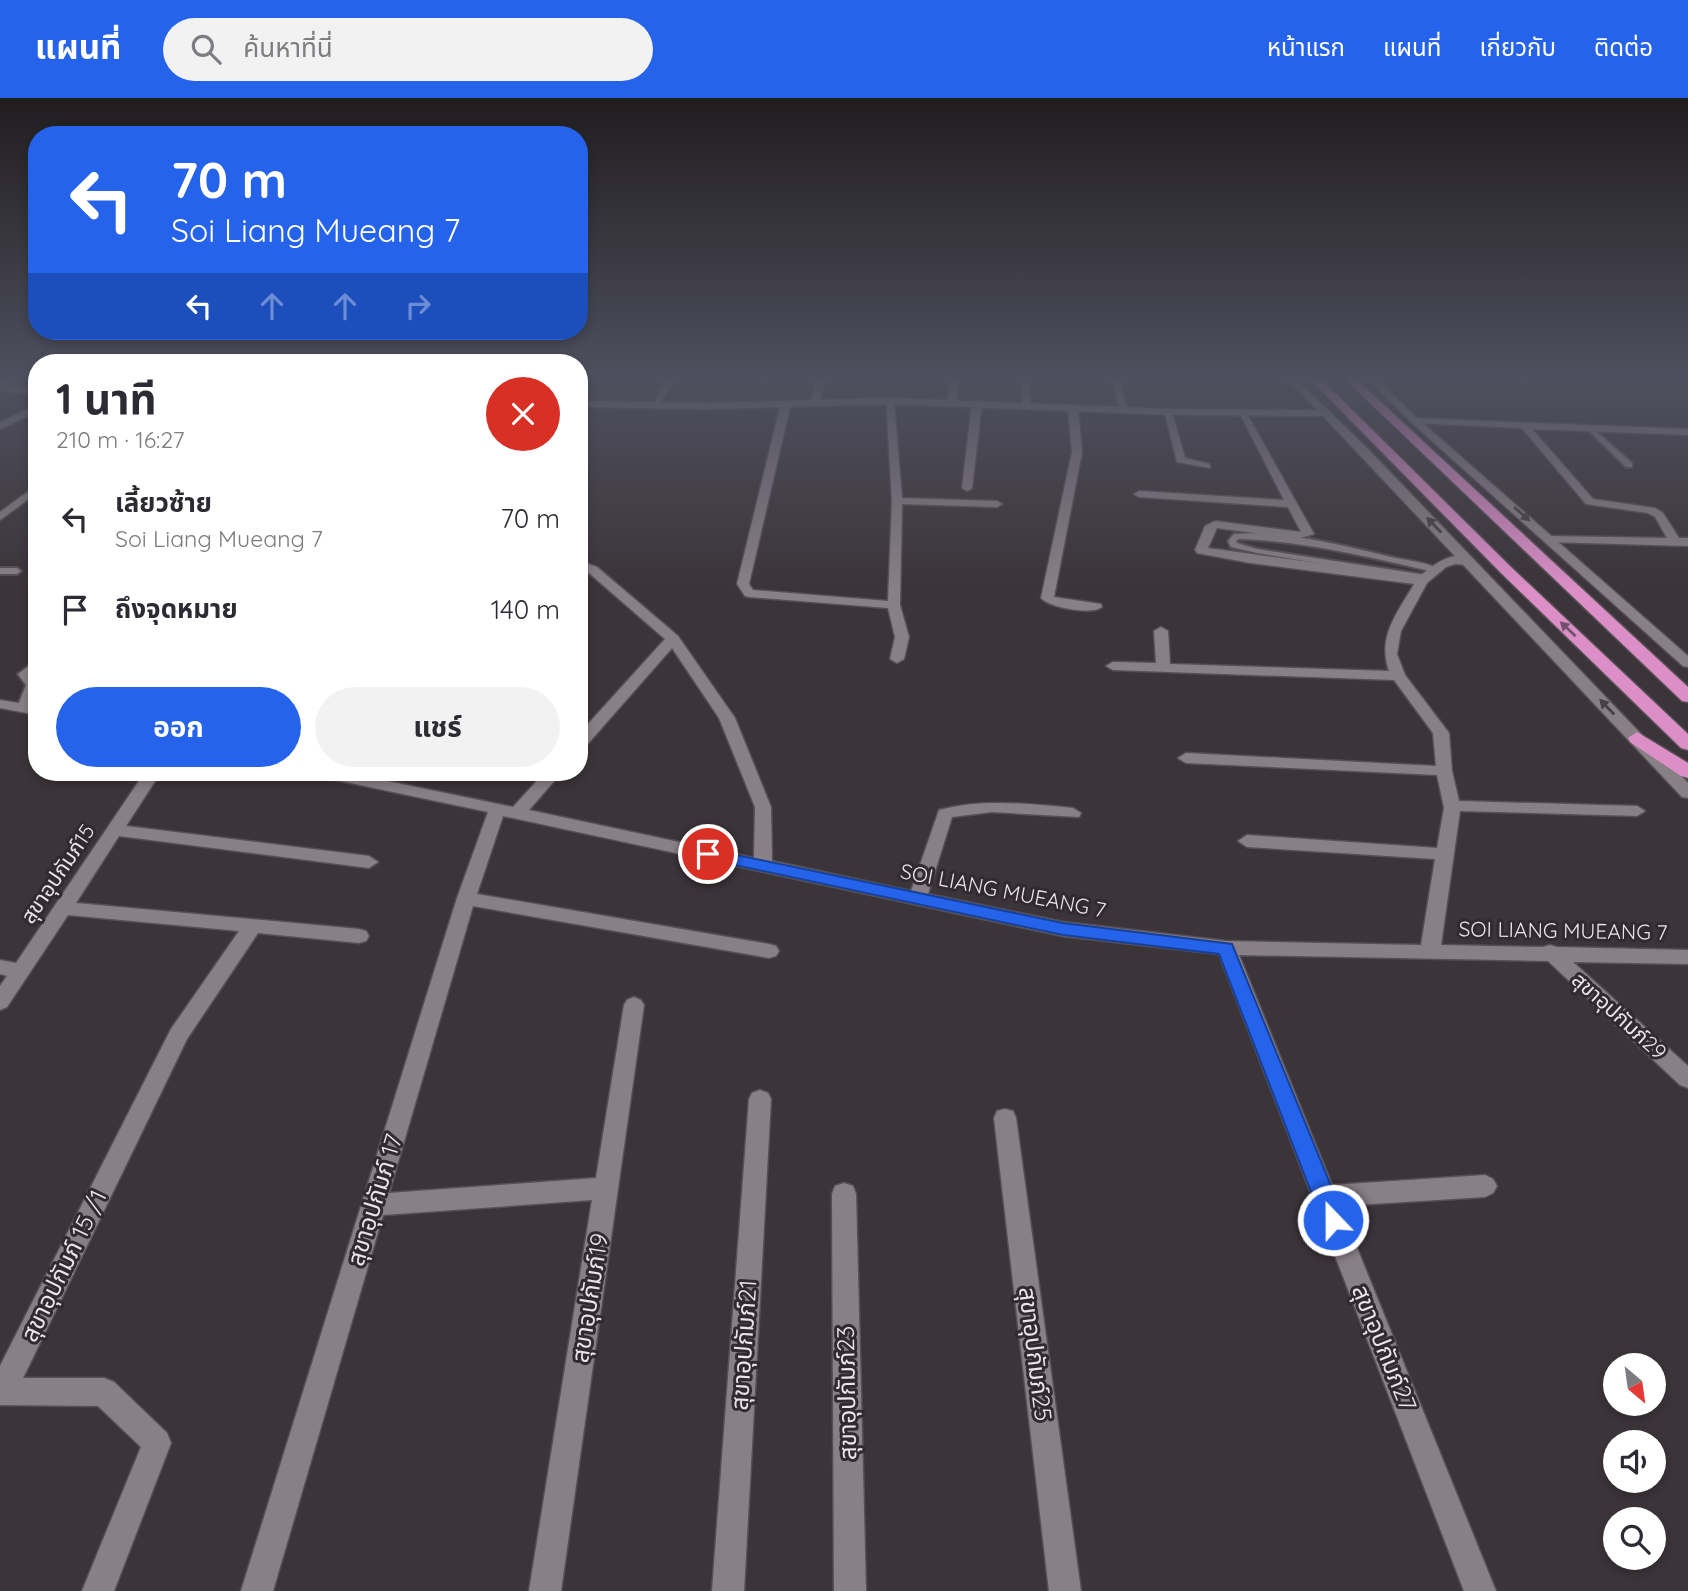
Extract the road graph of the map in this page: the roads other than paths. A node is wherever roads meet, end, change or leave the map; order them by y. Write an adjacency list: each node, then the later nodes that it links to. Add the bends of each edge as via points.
1 (775, 450): 29 (street, via 743,584 746,590)
2 (893, 450): 18 (street)
3 (972, 450): 15 (street)
4 (1077, 450): 30 (street, via 1047,597)
5 (1178, 450): 14 (street, via 1181,460)
6 (1262, 450): 20 (street)
7 (1361, 450): 24 (street, one-way to 7)
8 (1385, 450): 43 (highway, one-way to 8)
9 (1425, 450): 38 (highway)
10 (1448, 450): 22 (street, one-way to 22)
11 (1545, 450): 23 (street, via 1590,502 1651,510)
12 (1613, 450): 13 (lane)
13 (1629, 465)
14 (1206, 466)
15 (967, 488)
16 (1139, 494): 20 (street)
17 (28, 495): 21 (street)
18 (897, 501): 19 (street); 29 (street)
19 (997, 504)
20 (1293, 505): 28 (street, via 1308,534 1215,524 1201,550)
21 (0, 517)
22 (1552, 540): 23 (street); 34 (street)
23 (1682, 542)
24 (1469, 561): 28 (street, via 1454,560); 42 (street, one-way to 24)
25 (588, 568): 32 (street)
26 (0, 571): 27 (lane)
27 (17, 571)
28 (1427, 576): 28 (lane, via 1350,550 1254,536 1237,536 1232,541 1257,551); 37 (street, via 1394,631 1390,654)
29 (894, 605): 33 (street, via 902,637)
30 (1096, 607)
31 (1161, 631): 36 (street)
32 (673, 639): 41 (street); 59 (street, via 727,718 763,807)
33 (897, 659)
34 (1688, 663)
35 (1113, 666): 36 (street)
36 (1163, 668): 37 (street)
37 (1398, 676): 45 (street, via 1441,733)
38 (1688, 697)
39 (0, 704): 40 (street)
40 (28, 710)
41 (588, 734)
42 (1637, 738): 46 (highway); 50 (street)
43 (1688, 744)
44 (1186, 758): 45 (street)
45 (1444, 771): 51 (street)
46 (1688, 772)
47 (147, 781): 55 (street, สุขาอุปกัมภ์15)
48 (364, 781): 53 (street, SOI LIANG MUEANG 7)
49 (543, 781): 53 (street)
50 (1688, 793)
51 (1452, 806): 52 (street); 57 (street)
52 (1637, 811)
53 (507, 812): 59 (street, SOI LIANG MUEANG 7); 60 (street, สุขาอุปกัมภ์ 17)
54 (1073, 813): 61 (street, via 979,807 946,814)
55 (114, 830): 58 (street); 62 (street, สุขาอุปกัมภ์15)
56 (1247, 841): 57 (street)
57 (1445, 854): 67 (street)
58 (369, 862)
59 (763, 866): 61 (street, SOI LIANG MUEANG 7)
60 (466, 898): 66 (street); 81 (street, สุขาอุปกัมภ์ 17)
61 (918, 898): 65 (street, SOI LIANG MUEANG 7, via 1063,929)
62 (63, 908): 63 (street); 71 (street, สุขาอุปกัมภ์15)
63 (253, 926): 64 (street); 82 (street, สุขาอุปกัมภ์ 15 /1, via 178,1035 2,1392 104,1392 157,1443)
64 (359, 936)
65 (1226, 948): 67 (street, SOI LIANG MUEANG 7); 80 (street, สุขาอุปกัมภ์27)
66 (769, 951)
67 (1430, 951): 68 (street, SOI LIANG MUEANG 7)
68 (1550, 952): 69 (street, SOI LIANG MUEANG 7); 74 (street, สุขาอุปกัมภ์29)
69 (1688, 957)
70 (0, 967): 71 (street)
71 (20, 971): 72 (street, สุขาอุปกัมภ์15)
72 (0, 1002)
73 (634, 1006): 78 (street, สุขาอุปกัมภ์19)
74 (1688, 1079)
75 (760, 1099): 85 (street, สุขาอุปกัมภ์21)
76 (1005, 1118): 87 (street, สุขาอุปกัมภ์25)
77 (1485, 1186): 80 (street)
78 (606, 1188): 81 (street); 84 (street, สุขาอุปกัมภ์19)
79 (844, 1194): 86 (street, สุขาอุปกัมภ์23)
80 (1324, 1196): 88 (street, สุขาอุปกัมภ์27)
81 (373, 1205): 83 (street, สุขาอุปกัมภ์ 17)
82 (98, 1591)
83 (257, 1591)
84 (545, 1591)
85 (728, 1591)
86 (850, 1591)
87 (1065, 1591)
88 (1480, 1591)

